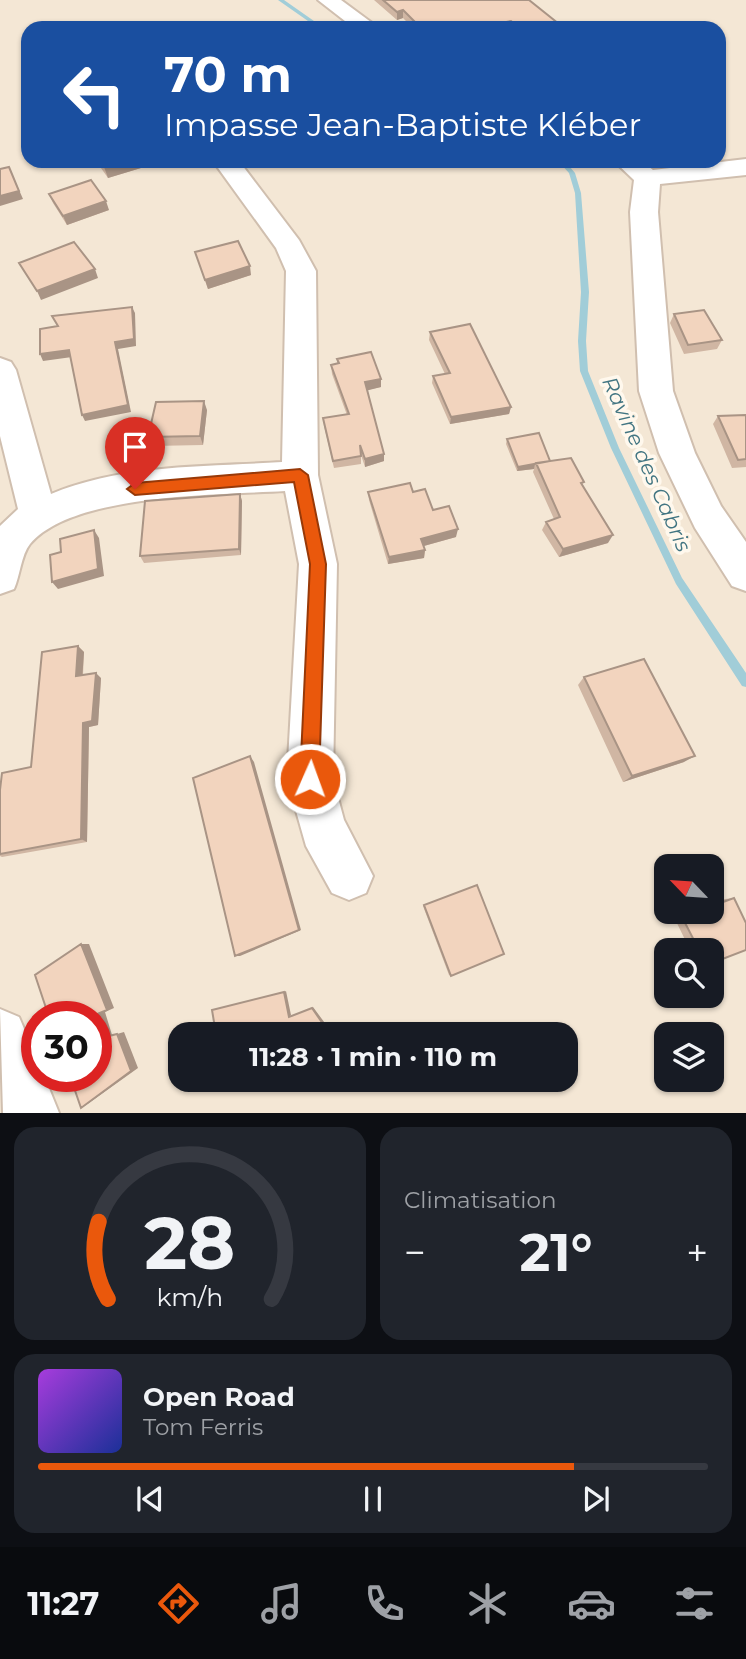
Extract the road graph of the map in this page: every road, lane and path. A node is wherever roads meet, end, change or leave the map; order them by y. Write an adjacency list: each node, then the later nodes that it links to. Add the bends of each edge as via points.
1 (328, 0): 2 (street)
2 (358, 21)
3 (231, 168): 7 (street, via 289,246 301,271)
4 (637, 169): 5 (street); 9 (street, via 656,391 677,453 708,517)
5 (740, 174)
6 (0, 370): 8 (street)
7 (300, 475): 8 (street, via 107,491 68,501); 11 (street, via 318,564 310,779 323,829)
8 (22, 523): 10 (street)
9 (746, 574)
10 (0, 577)
11 (349, 876)
12 (0, 1036): 13 (street)
13 (31, 1113)

